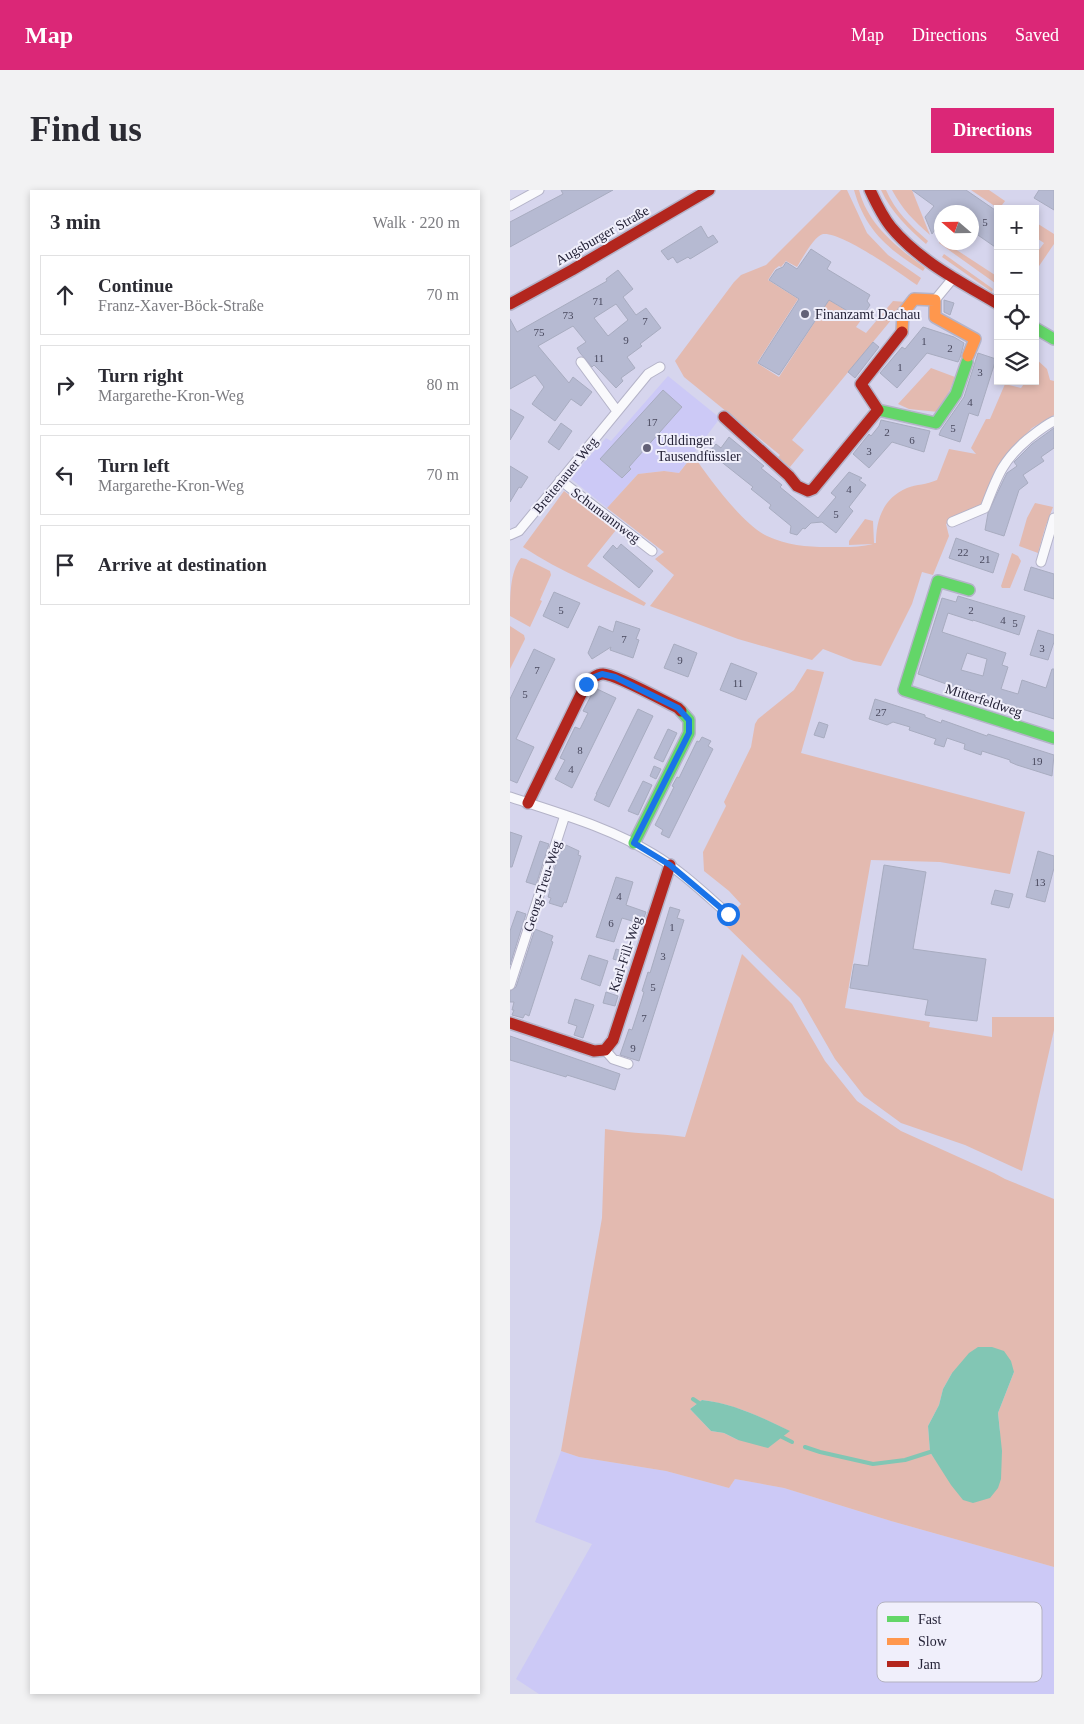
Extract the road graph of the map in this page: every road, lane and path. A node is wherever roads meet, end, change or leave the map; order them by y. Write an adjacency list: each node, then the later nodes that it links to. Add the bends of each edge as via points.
1 (539, 190): 4 (street)
2 (709, 190): 8 (street, Augsburger Straße)
3 (870, 190): 5 (street, via 895,233)
4 (510, 206)
5 (954, 277): 6 (street); 7 (street)
6 (935, 300): 14 (street, via 914,299 903,313 904,331 861,384); 14 (street, via 935,317 974,339 956,394 936,423)
7 (994, 302)
8 (510, 304)
9 (1039, 331): 10 (street)
10 (1054, 340)
11 (581, 362): 13 (street)
12 (660, 367): 13 (street, Breitenauer Weg, via 648,374)
13 (617, 410): 17 (street, Breitenauer Weg)
14 (878, 410): 15 (street, via 808,491 797,486)
15 (724, 417)
16 (1054, 421): 19 (street, via 1043,426 1013,452 996,479 986,508)
17 (560, 480): 20 (street, Breitenauer Weg, via 519,531); 21 (street, Schumannweg)
18 (1054, 518): 22 (street)
19 (952, 522)
20 (510, 535)
21 (652, 551)
22 (1041, 562)
23 (969, 590): 24 (street, Mitterfeldweg, via 938,581 904,690)
24 (1054, 738)
25 (510, 797): 26 (street)
26 (528, 803): 27 (street); 28 (street, via 586,684 602,674 615,677 678,708 689,720 689,733)
27 (565, 815): 28 (street); 31 (street, Georg-Treu-Weg)
28 (634, 843): 29 (street)
29 (670, 865): 30 (street); 33 (street, Karl-Fill-Weg, via 613,1040)
30 (728, 914)
31 (510, 985)
32 (510, 1023): 33 (street, via 594,1050)
33 (604, 1050): 34 (street, via 612,1059)
34 (628, 1064)

